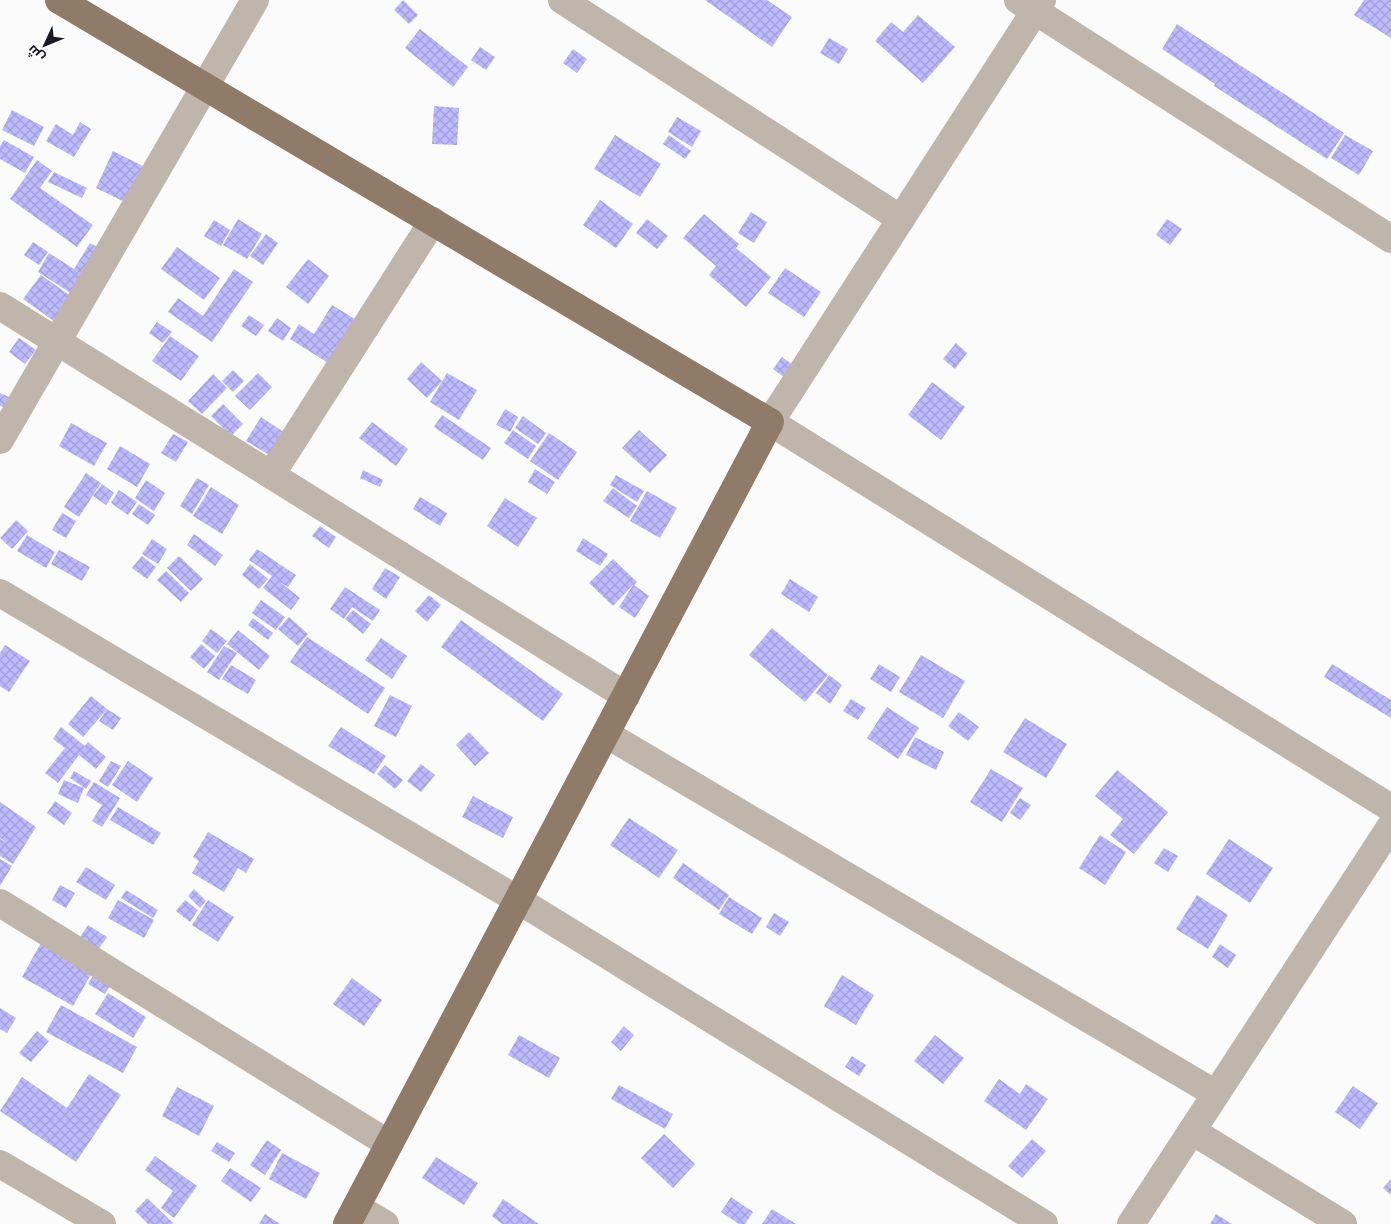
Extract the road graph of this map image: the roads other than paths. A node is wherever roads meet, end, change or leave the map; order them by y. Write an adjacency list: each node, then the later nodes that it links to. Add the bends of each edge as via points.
1 (59, 0): 5 (main road)
2 (255, 0): 5 (street)
3 (562, 0): 6 (street)
4 (1032, 4): 6 (street); 8 (street)
5 (204, 86): 7 (main road); 10 (street)
6 (901, 219): 11 (street)
7 (432, 221): 11 (main road); 13 (street)
8 (1391, 239)
9 (0, 306): 10 (street)
10 (57, 341): 12 (street); 13 (street)
11 (770, 422): 15 (main road); 17 (street)
12 (0, 440)
13 (271, 474): 15 (street)
14 (0, 594): 19 (street)
15 (626, 696): 16 (main road)
16 (606, 734): 19 (main road); 21 (street)
17 (1391, 808)
18 (1391, 826): 21 (street)
19 (518, 900): 23 (main road); 28 (street)
20 (0, 903): 23 (street)
21 (1216, 1094): 22 (street)
22 (1192, 1131): 29 (street); 30 (street)
23 (389, 1144): 25 (main road)
24 (0, 1164): 26 (street)
25 (352, 1215): 27 (street)
26 (102, 1224)
27 (385, 1224)
28 (1044, 1224)
29 (1131, 1224)
30 (1343, 1224)

